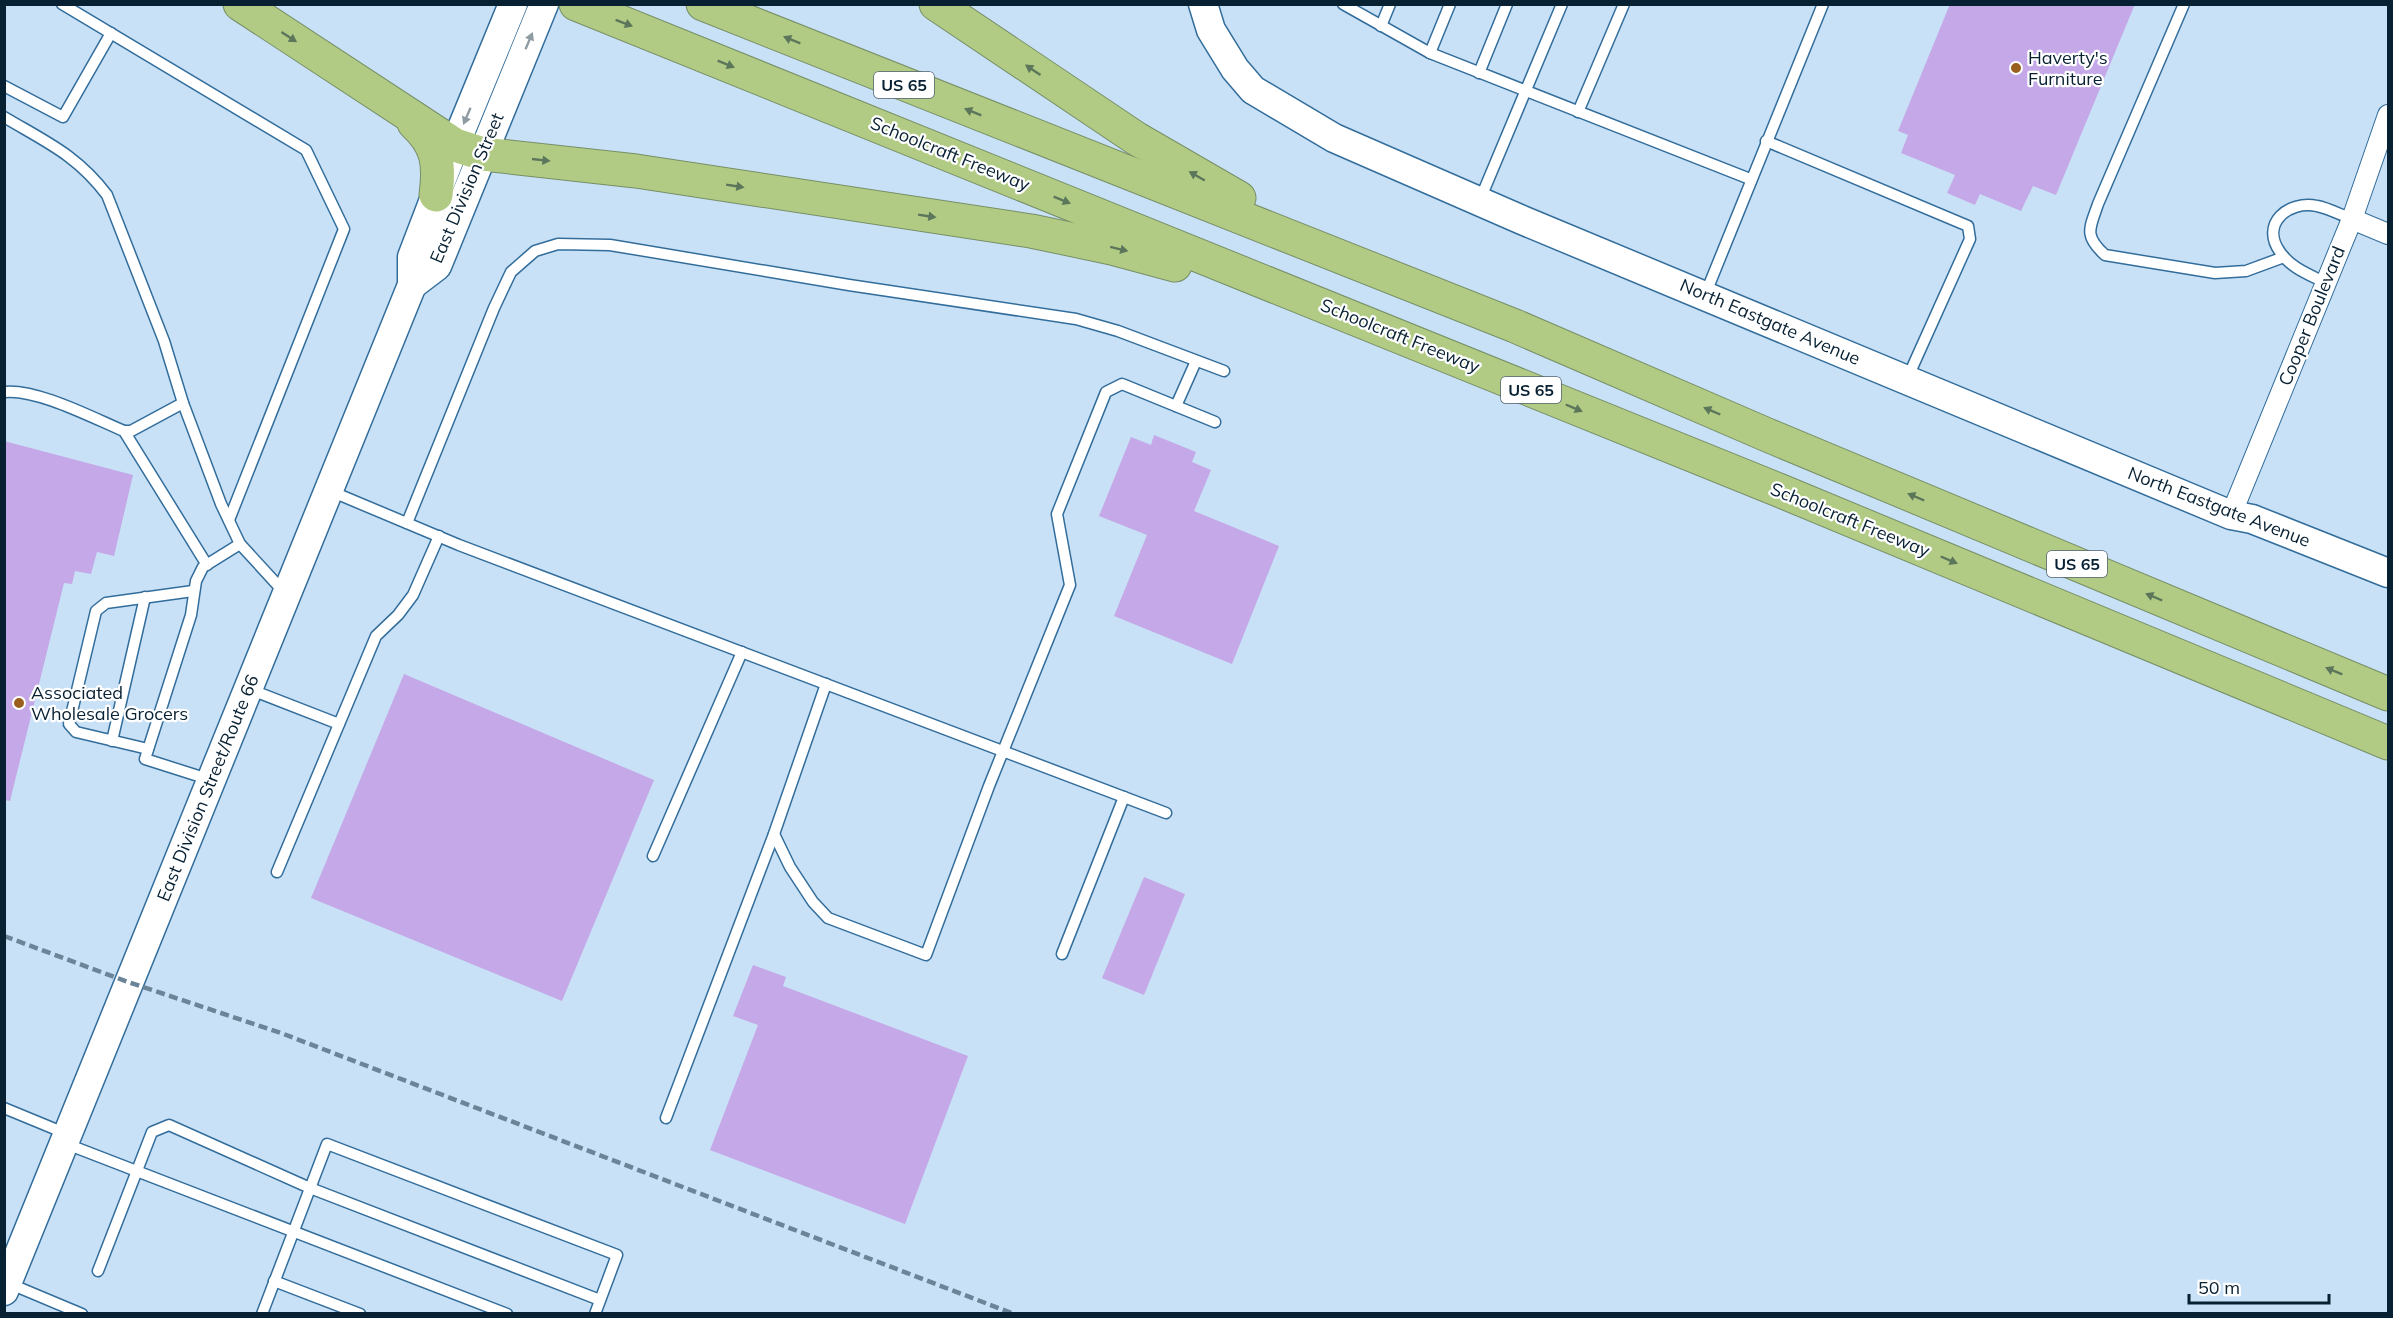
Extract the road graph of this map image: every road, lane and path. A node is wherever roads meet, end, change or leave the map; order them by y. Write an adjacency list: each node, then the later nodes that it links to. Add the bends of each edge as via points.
1 (62, 4): 18 (lane)
2 (240, 4): 23 (highway, one-way to 23)
3 (513, 4): 28 (main road, East Division Street, one-way to 28, via 489,62)
4 (544, 4): 28 (main road, East Division Street, one-way to 4, via 514,77)
5 (576, 4): 41 (highway, Schoolcraft Freeway / US 65, one-way to 41)
6 (703, 4): 38 (highway, US 65, one-way to 6)
7 (936, 4): 38 (highway, one-way to 7, via 1212,184 1146,145)
8 (1203, 4): 31 (main road, North Eastgate Avenue, via 1211,30 1253,90 1334,138)
9 (1343, 4): 17 (lane)
10 (1390, 4): 17 (lane)
11 (1450, 4): 19 (lane)
12 (1507, 4): 20 (lane)
13 (1562, 4): 22 (lane)
14 (1624, 4): 24 (lane)
15 (1823, 4): 27 (lane)
16 (2184, 4): 34 (lane, via 2098,204 2088,232 2092,244 2105,255 2215,273 2246,272)
17 (1381, 26): 19 (lane)
18 (111, 33): 21 (lane, via 63,117); 50 (lane, via 306,150 345,229)
19 (1430, 53): 20 (lane)
20 (1479, 73): 22 (lane)
21 (4, 86)
22 (1525, 91): 24 (lane); 31 (lane)
23 (399, 109): 28 (highway); 30 (highway, via 424,132 438,160)
24 (1578, 112): 29 (lane)
25 (2388, 115): 32 (street, Cooper Boulevard)
26 (4, 117): 44 (lane, via 72,156 107,195 164,341)
27 (1766, 141): 29 (lane); 42 (lane, via 1968,226 1970,239)
28 (469, 149): 30 (main road, East Division Street); 36 (main road, East Division Street, via 437,266); 41 (highway, one-way to 41, via 636,171 1082,241 1192,270)
29 (1750, 179): 37 (lane)
30 (436, 195): 36 (main road, East Division Street, via 412,257)
31 (1479, 202): 37 (main road, North Eastgate Avenue)
32 (2352, 219): 33 (street); 34 (lane, via 2315,205 2282,212 2272,236); 35 (street, Cooper Boulevard)
33 (2388, 234)
34 (2284, 257): 35 (lane, via 2293,267)
35 (2326, 283): 49 (street, Cooper Boulevard)
36 (412, 285): 48 (main road, East Division Street/Route 66)
37 (1705, 295): 42 (main road, North Eastgate Avenue)
38 (1515, 326): 62 (highway, US 65, one-way to 38)
39 (1196, 361): 40 (lane); 45 (lane); 51 (lane, via 1076,319 610,245 558,244 535,251 511,272)
40 (1224, 372)
41 (1498, 376): 65 (highway, Schoolcraft Freeway / US 65, one-way to 65)
42 (1907, 380): 49 (main road, North Eastgate Avenue)
43 (4, 392): 47 (lane, via 16,390 46,399)
44 (183, 403): 47 (lane, via 131,431); 50 (lane)
45 (1176, 406): 46 (lane); 67 (lane, via 1122,384 1106,392 1057,514 1070,585)
46 (1215, 422)
47 (124, 431): 54 (lane)
48 (328, 490): 51 (lane); 57 (main road, East Division Street/Route 66)
49 (2231, 515): 55 (main road, North Eastgate Avenue, via 2252,519)
50 (229, 520): 53 (lane)
51 (407, 523): 52 (lane)
52 (439, 536): 59 (lane); 63 (lane, via 413,595 376,636)
53 (240, 544): 54 (lane); 57 (lane)
54 (207, 565): 56 (lane)
55 (2388, 573)
56 (193, 591): 58 (lane); 66 (lane, via 186,633)
57 (286, 595): 61 (main road, East Division Street/Route 66)
58 (146, 597): 64 (lane); 64 (lane, via 106,603 96,611 69,724 76,732)
59 (742, 652): 60 (lane); 72 (lane)
60 (826, 684): 67 (lane); 71 (lane)
61 (249, 689): 63 (lane); 68 (main road, East Division Street/Route 66)
62 (2388, 694)
63 (339, 724): 73 (lane)
64 (112, 741): 66 (lane)
65 (2388, 743)
66 (148, 749): 68 (lane, via 145,759)
67 (1004, 752): 69 (lane); 71 (lane, via 927,954 828,918 790,867)
68 (211, 780): 77 (main road, East Division Street/Route 66)
69 (1124, 797): 70 (lane); 74 (lane)
70 (1166, 813)
71 (774, 834): 76 (lane)
72 (653, 855)
73 (277, 872)
74 (1062, 954)
75 (4, 1108): 77 (lane)
76 (666, 1118)
77 (65, 1138): 78 (lane); 83 (main road, East Division Street/Route 66)
78 (137, 1171): 79 (lane, via 152,1132 169,1125); 80 (lane); 81 (lane)
79 (310, 1188): 80 (lane); 84 (lane); 84 (lane, via 327,1144 617,1255)
80 (293, 1231): 82 (lane); 89 (lane)
81 (98, 1271)
82 (274, 1281): 87 (lane); 88 (lane)
83 (6, 1287): 85 (lane)
84 (600, 1300): 90 (lane)
85 (68, 1311): 86 (lane)
86 (82, 1314)
87 (262, 1314)
88 (360, 1314)
89 (507, 1314)
90 (595, 1314)

